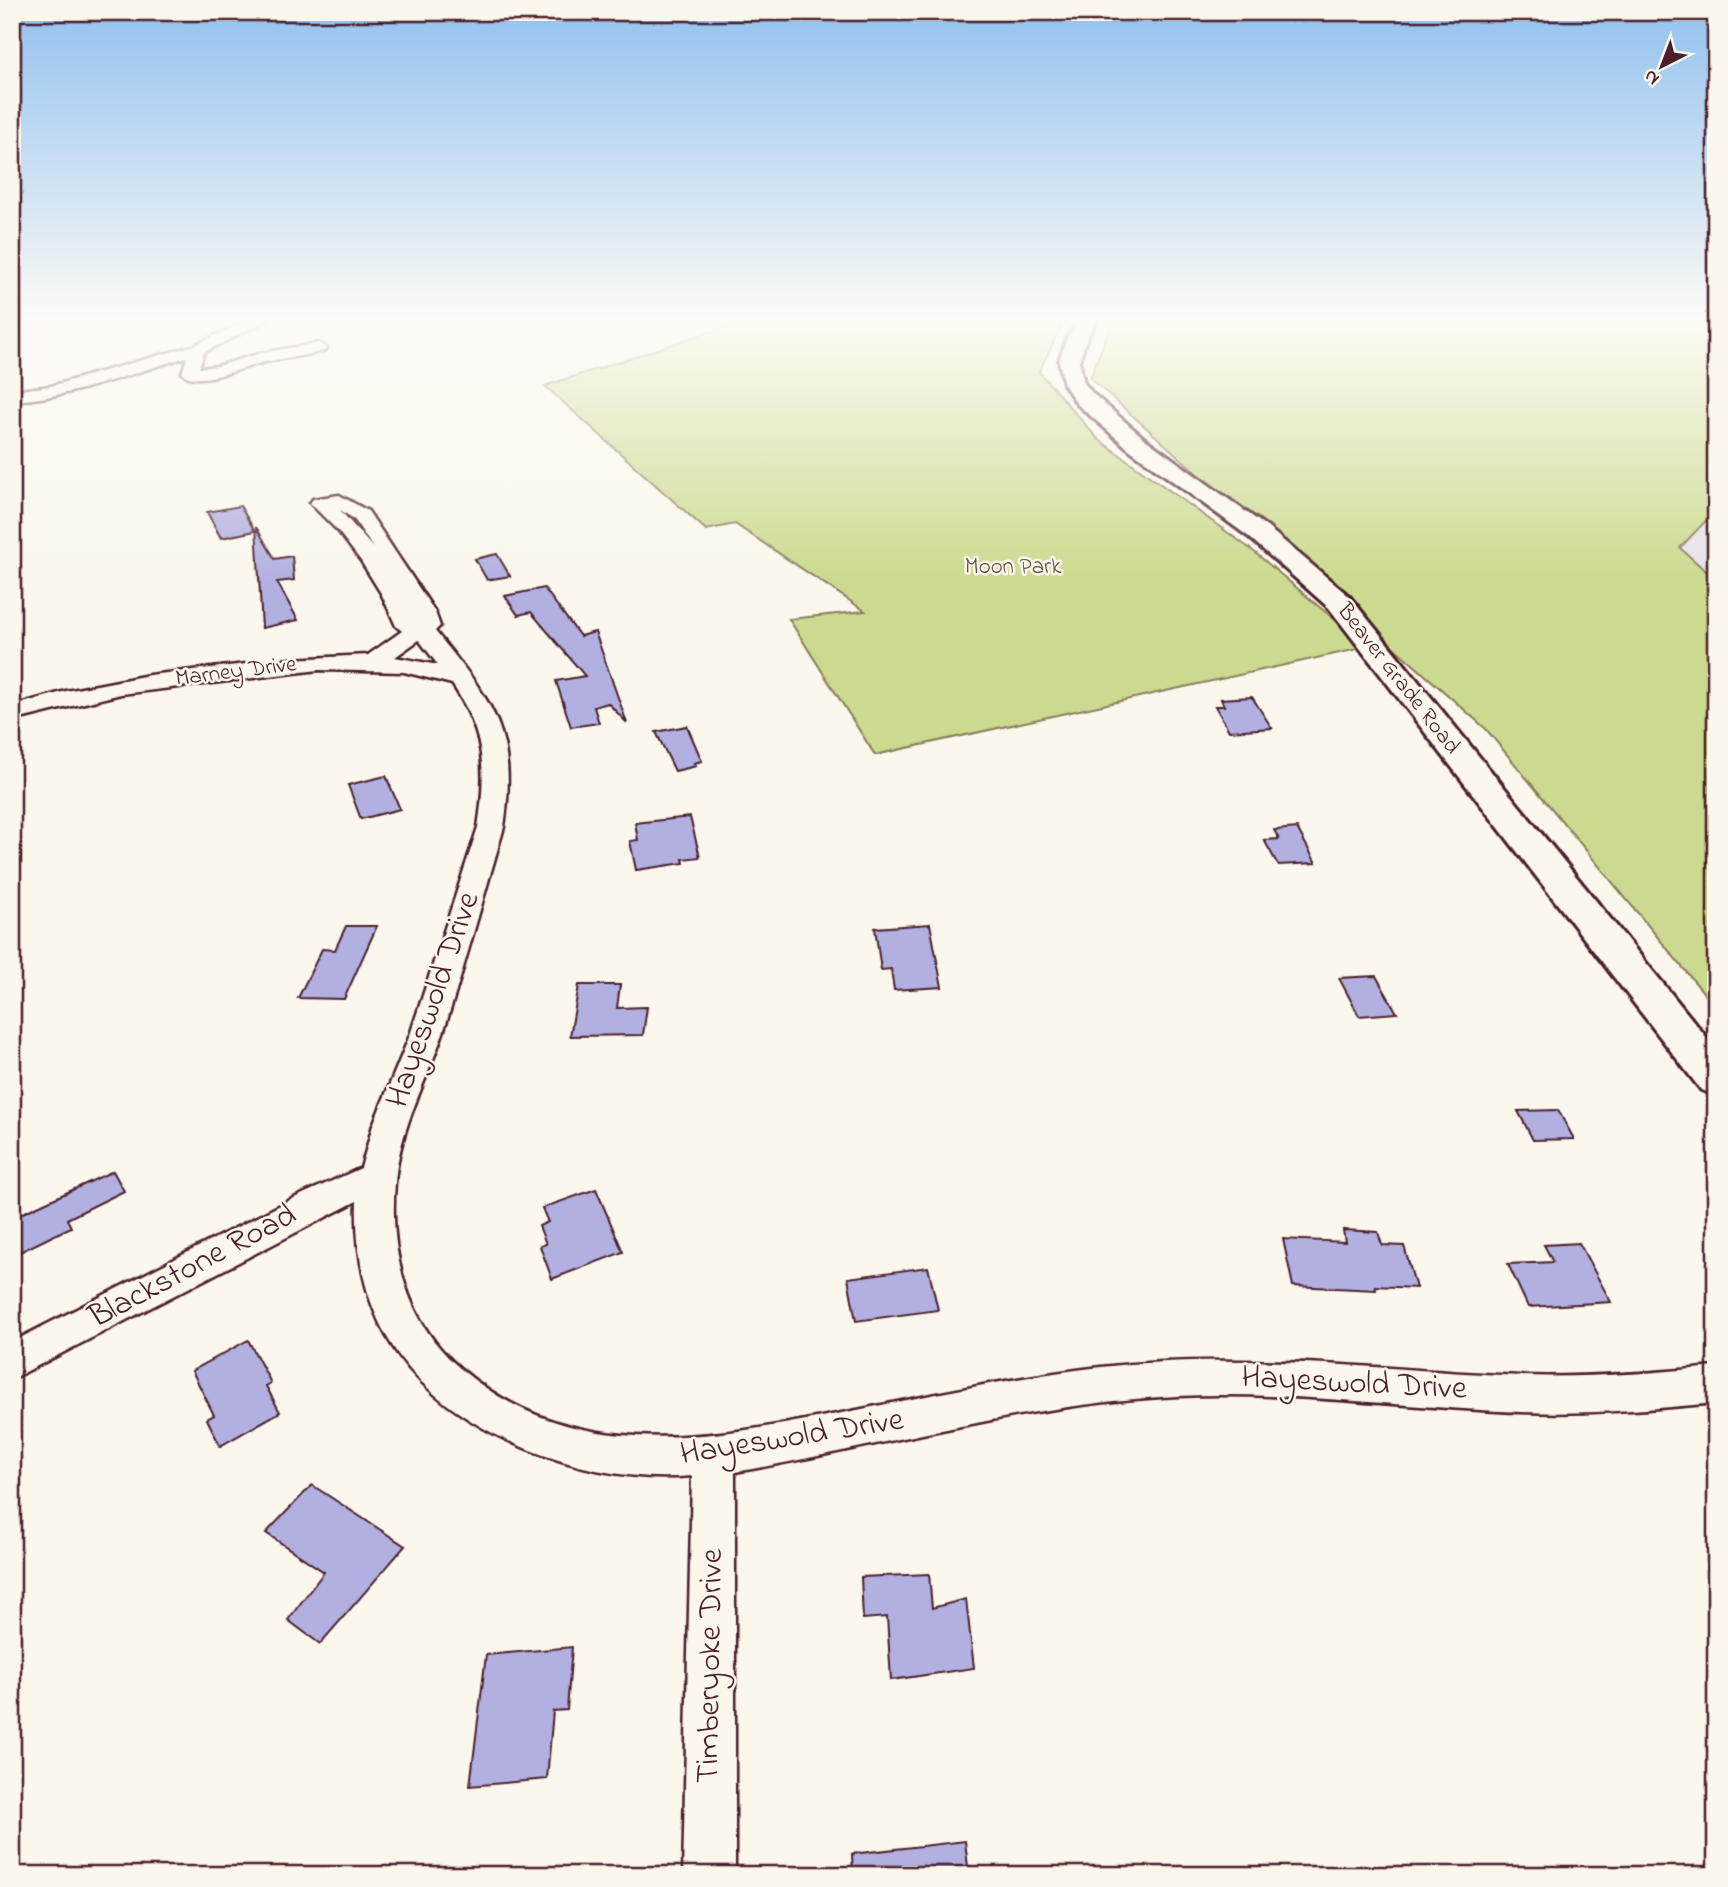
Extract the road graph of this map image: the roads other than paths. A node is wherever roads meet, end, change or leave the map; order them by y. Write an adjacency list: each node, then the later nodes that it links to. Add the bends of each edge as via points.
1 (1094, 407): 6 (main road, Beaver Grade Road, via 1258,532 1339,602)
2 (421, 628): 2 (street, Hayeswold Drive, via 429,626 424,612 361,515 339,501 320,503 341,519 382,578 407,626); 3 (street); 4 (street, Hayeswold Drive)
3 (376, 660): 4 (street, Marney Drive, via 419,666); 5 (street, Marney Drive, via 114,687)
4 (461, 680): 7 (street, Hayeswold Drive, via 483,711 495,746 496,804)
5 (12, 714)
6 (1716, 1079)
7 (377, 1177): 8 (street, Blackstone Road, via 296,1214); 10 (street, Hayeswold Drive, via 376,1241 381,1273 400,1322 436,1373 463,1396 564,1446 609,1456)
8 (12, 1362)
9 (1716, 1385): 10 (street, Hayeswold Drive, via 1605,1395 1517,1394 1264,1376 1131,1382 1028,1395)
10 (714, 1457): 11 (street, Timberyoke Drive)
11 (709, 1875)

